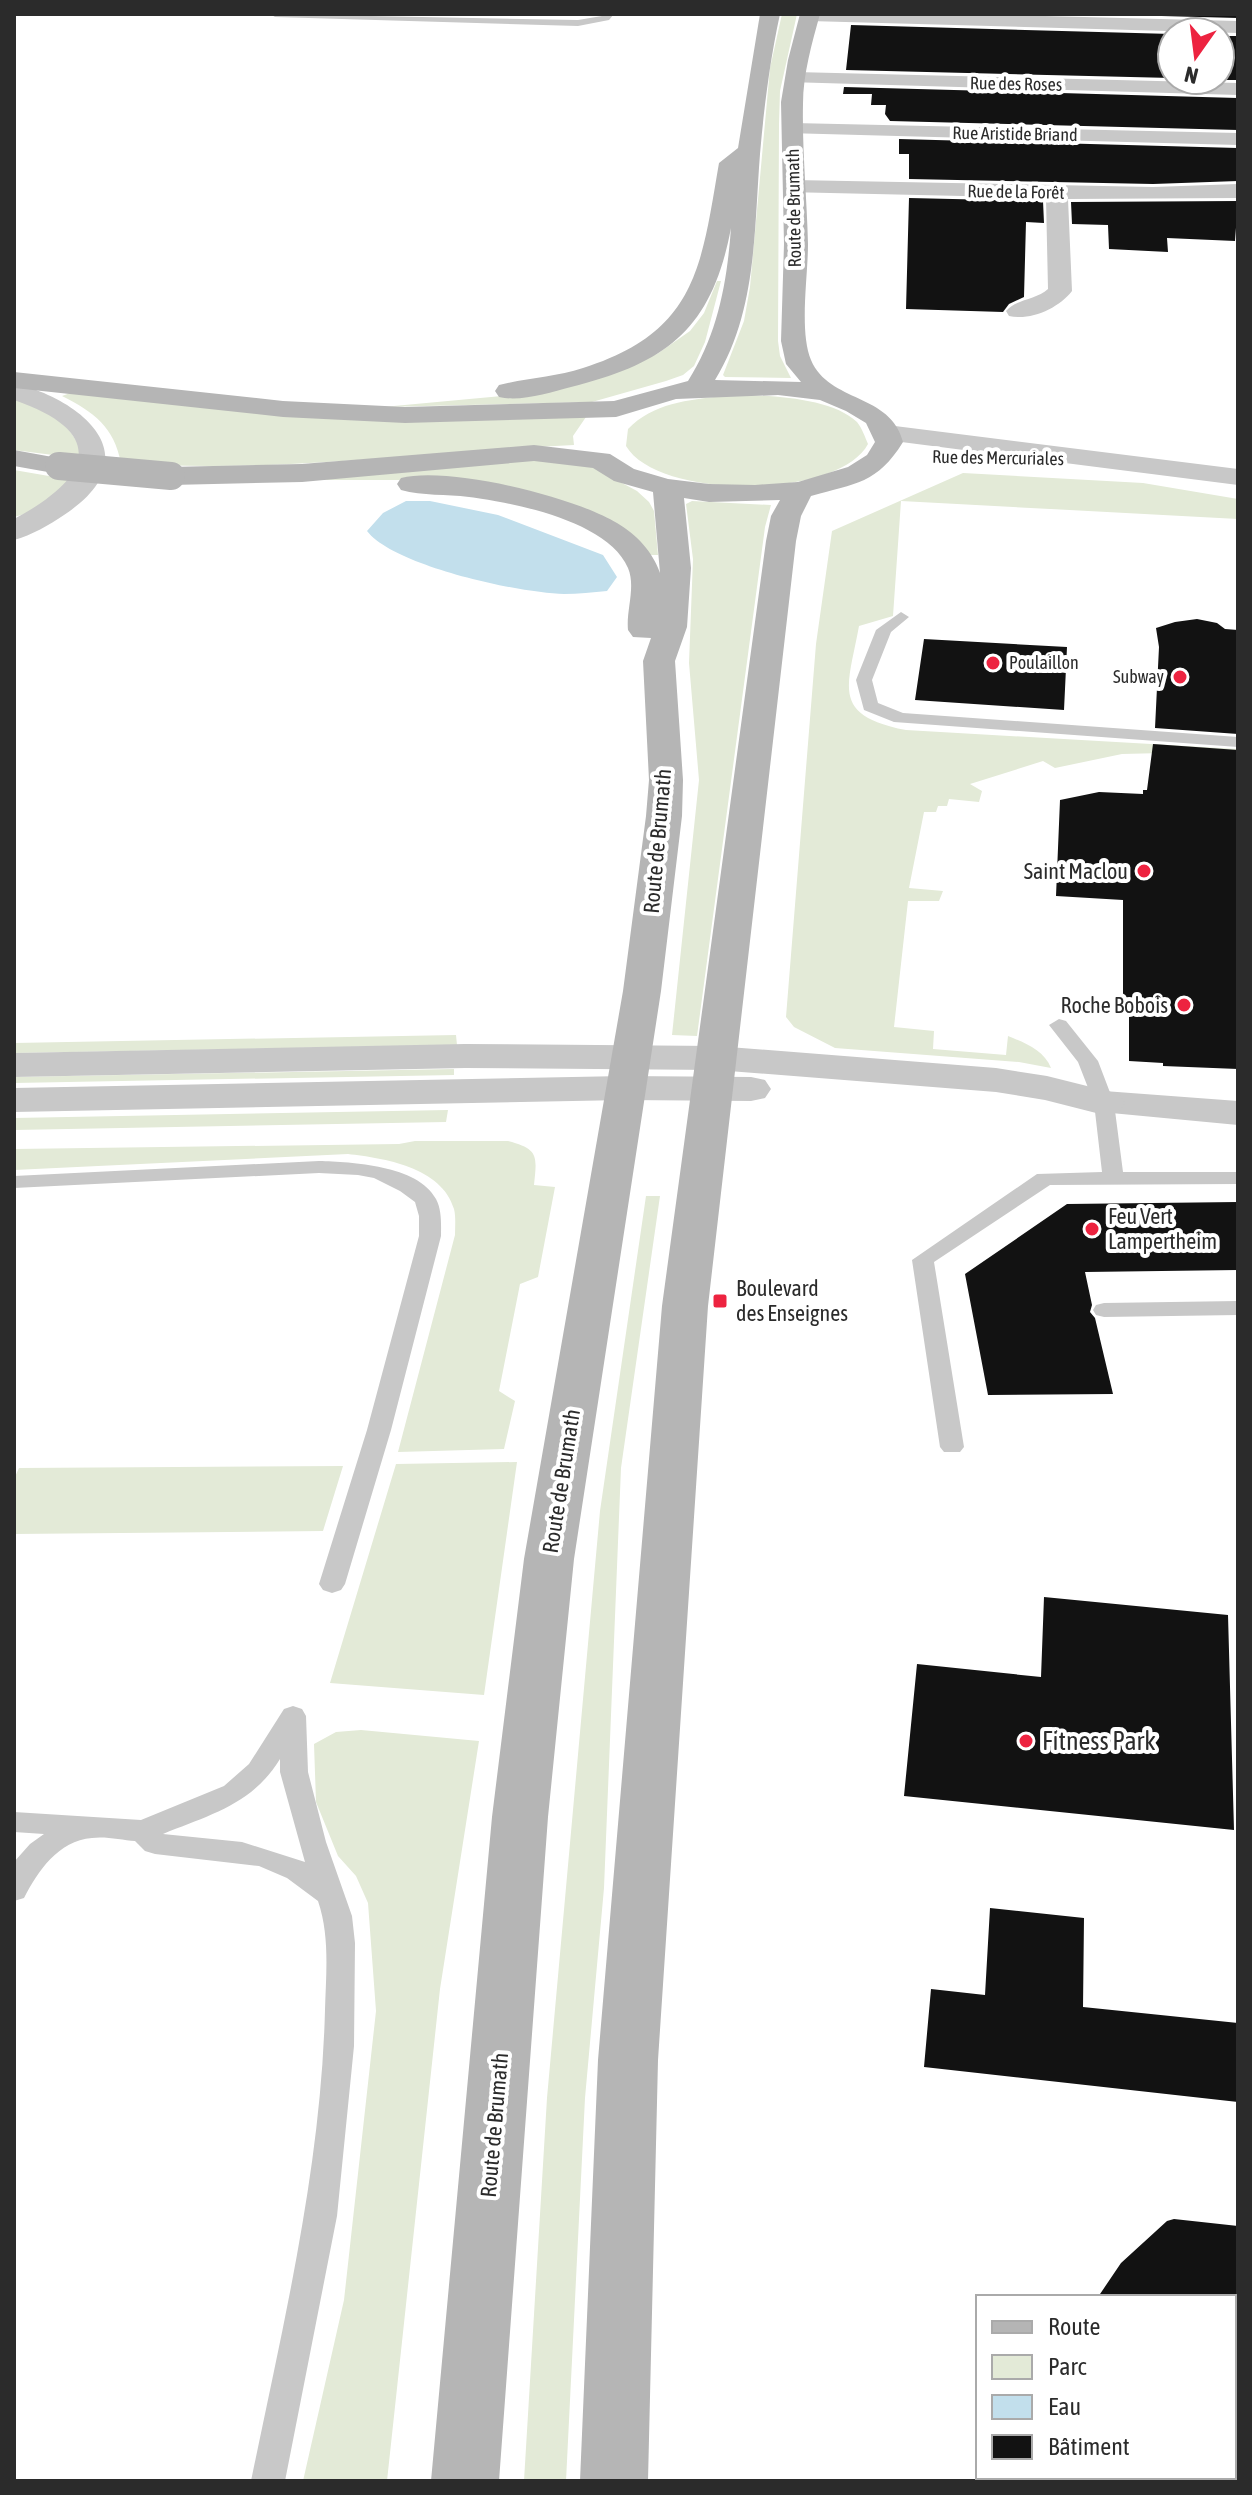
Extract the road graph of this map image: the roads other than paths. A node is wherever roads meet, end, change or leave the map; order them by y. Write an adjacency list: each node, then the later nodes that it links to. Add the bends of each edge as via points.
1 (275, 14): 2 (lane, via 578,23)
2 (609, 14)
3 (770, 14): 10 (main road)
4 (809, 15): 5 (street); 6 (main road, Route de Brumath)
5 (1238, 27)
6 (795, 78): 7 (street, Rue des Roses); 8 (main road, Route de Brumath)
7 (1238, 89)
8 (793, 129): 9 (street, Rue Aristide Briand); 11 (main road, Route de Brumath)
9 (1238, 139)
10 (749, 151): 15 (main road, via 730,163 711,265 687,317 667,338 637,356 595,372 490,393 366,403); 16 (main road, via 734,300 718,355)
11 (794, 187): 13 (street, Rue de la Forêt); 17 (main road, Route de Brumath, via 794,341 799,364)
12 (1238, 191): 13 (street, Rue de la Forêt)
13 (1057, 193): 14 (street, via 1060,291 1048,302)
14 (1018, 311)
15 (20, 385): 18 (main road, via 332,413); 28 (street, via 79,424 93,447 93,460 84,482 71,494)
16 (697, 388): 17 (main road, via 738,385); 18 (main road)
17 (825, 393): 19 (main road, via 876,417)
18 (616, 409): 20 (main road, via 593,443)
19 (887, 433): 21 (main road, via 889,442); 22 (street, Rue des Mercuriales)
20 (600, 460): 25 (main road, via 534,453); 26 (main road, via 624,475)
21 (877, 461): 22 (street, Rue des Mercuriales); 27 (main road, via 845,478)
22 (1119, 461): 24 (street, Rue des Mercuriales)
23 (37, 462): 25 (main road, bridge, via 103,475)
24 (1238, 477)
25 (169, 479): 30 (main road, via 436,485 507,493 570,512 615,536 644,568 643,627)
26 (666, 487): 27 (main road, via 755,494); 30 (main road, Route de Brumath, via 676,568 671,627)
27 (800, 490): 35 (main road, via 786,516 781,541)
28 (14, 531)
29 (901, 617): 31 (lane, via 884,630 864,680 870,706 900,718)
30 (659, 661): 34 (main road, Route de Brumath, via 664,816)
31 (1238, 742)
32 (1059, 1025): 37 (lane, via 1088,1061)
33 (14, 1065): 34 (street)
34 (627, 1071): 35 (street); 36 (street); 52 (main road, Route de Brumath, via 549,1559 520,1817)
35 (715, 1073): 37 (street, via 795,1089); 53 (main road, via 685,1306 628,2060)
36 (14, 1100)
37 (1104, 1103): 38 (street); 40 (lane)
38 (1238, 1113)
39 (1238, 1178): 40 (lane)
40 (1113, 1179): 44 (lane, via 1045,1179 923,1260)
41 (14, 1182): 45 (lane, via 319,1167 380,1173 425,1199 430,1236)
42 (1238, 1308): 43 (lane)
43 (1104, 1310)
44 (952, 1447)
45 (332, 1584)
46 (14, 1822): 47 (lane)
47 (89, 1828): 48 (lane); 49 (lane, via 45,1847 30,1860)
48 (143, 1831): 50 (lane, via 155,1844 267,1858 294,1868); 50 (lane, via 248,1784 293,1716 294,1772)
49 (14, 1890)
50 (328, 1893): 51 (lane, via 341,1943 339,2046 321,2216)
51 (268, 2481)
52 (465, 2481)
53 (614, 2481)

